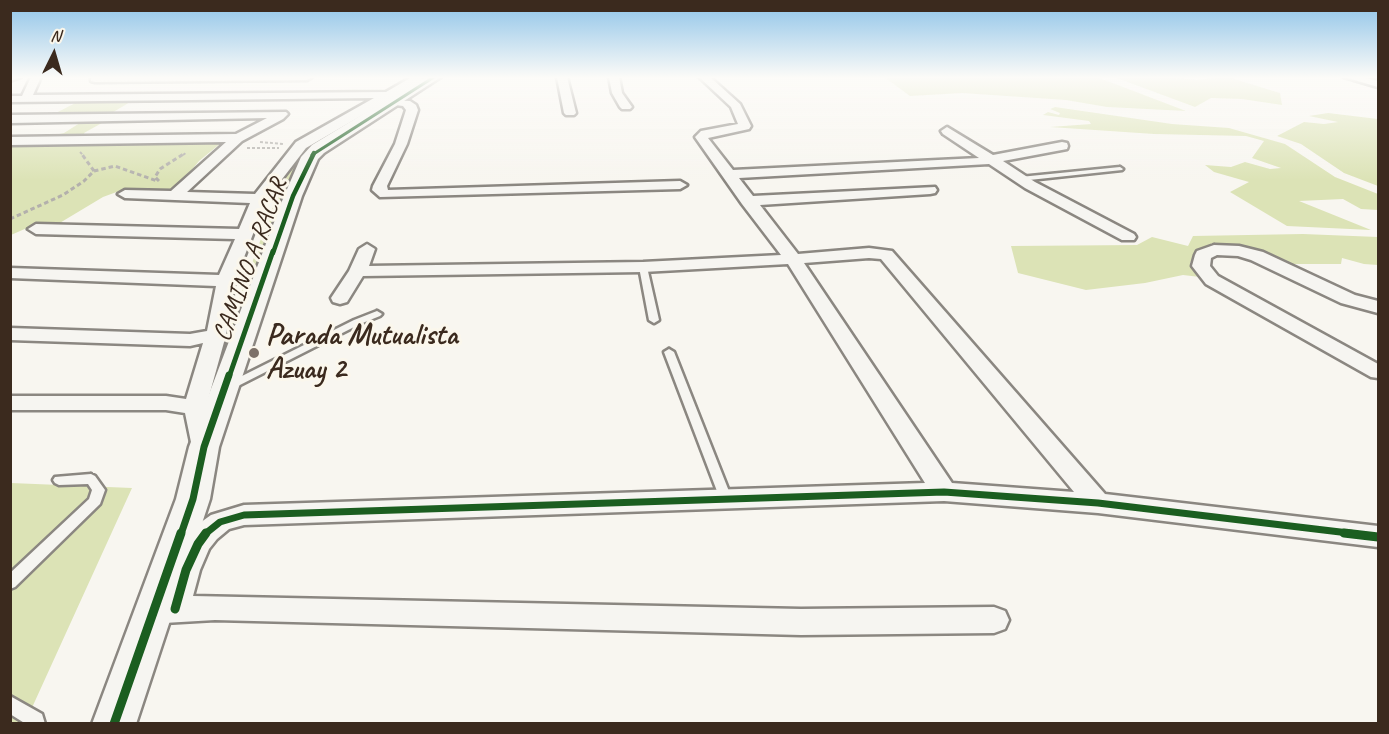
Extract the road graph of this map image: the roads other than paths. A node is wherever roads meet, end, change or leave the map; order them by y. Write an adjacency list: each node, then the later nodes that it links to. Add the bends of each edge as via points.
1 (287, 111): 6 (street)
2 (359, 111): 20 (street, via 297,148)
3 (365, 111): 39 (street, CAMINO A RACAR, via 310,157)
4 (412, 111): 16 (street, via 380,186 385,194)
5 (738, 111): 14 (street, via 745,126 701,137)
6 (282, 114): 7 (street); 10 (street)
7 (10, 119)
8 (947, 131): 12 (street)
9 (10, 141): 10 (street, via 217,138)
10 (233, 142): 18 (street)
11 (1062, 146): 12 (street)
12 (991, 160): 14 (street); 15 (street)
13 (1120, 169): 15 (lane)
14 (727, 174): 21 (street)
15 (1020, 179): 24 (street)
16 (680, 185)
17 (930, 190): 21 (street)
18 (177, 193): 19 (street); 20 (street)
19 (125, 194)
20 (260, 199): 23 (street)
21 (747, 201): 26 (street)
22 (36, 229): 23 (street)
23 (245, 234): 30 (street)
24 (1128, 237)
25 (367, 249): 28 (street)
26 (793, 259): 27 (street); 44 (street); 46 (street, via 886,255)
27 (643, 267): 28 (street); 34 (lane)
28 (358, 271): 31 (street)
29 (10, 273): 30 (street)
30 (226, 281): 36 (street)
31 (340, 298)
32 (1378, 307): 38 (street, via 1348,299 1257,256 1214,250 1203,255 1201,266 1212,280)
33 (377, 314): 39 (lane)
34 (654, 320)
35 (10, 334): 36 (street, via 190,340)
36 (216, 335): 41 (street)
37 (669, 352): 45 (lane)
38 (1378, 372)
39 (225, 389): 42 (street, CAMINO A RACAR)
40 (10, 403): 41 (street)
41 (195, 407): 42 (street)
42 (204, 447): 49 (street, CAMINO A RACAR)
43 (59, 480): 48 (lane, via 91,479 99,490 95,501)
44 (944, 492): 45 (street); 46 (street)
45 (726, 500): 49 (street, via 243,515 220,522 207,532)
46 (1098, 503): 47 (street)
47 (1378, 537)
48 (10, 583)
49 (165, 610): 50 (street, via 214,607 801,622); 53 (street, CAMINO A RACAR)
50 (994, 620)
51 (13, 708): 52 (lane)
52 (36, 723)
53 (114, 723)

